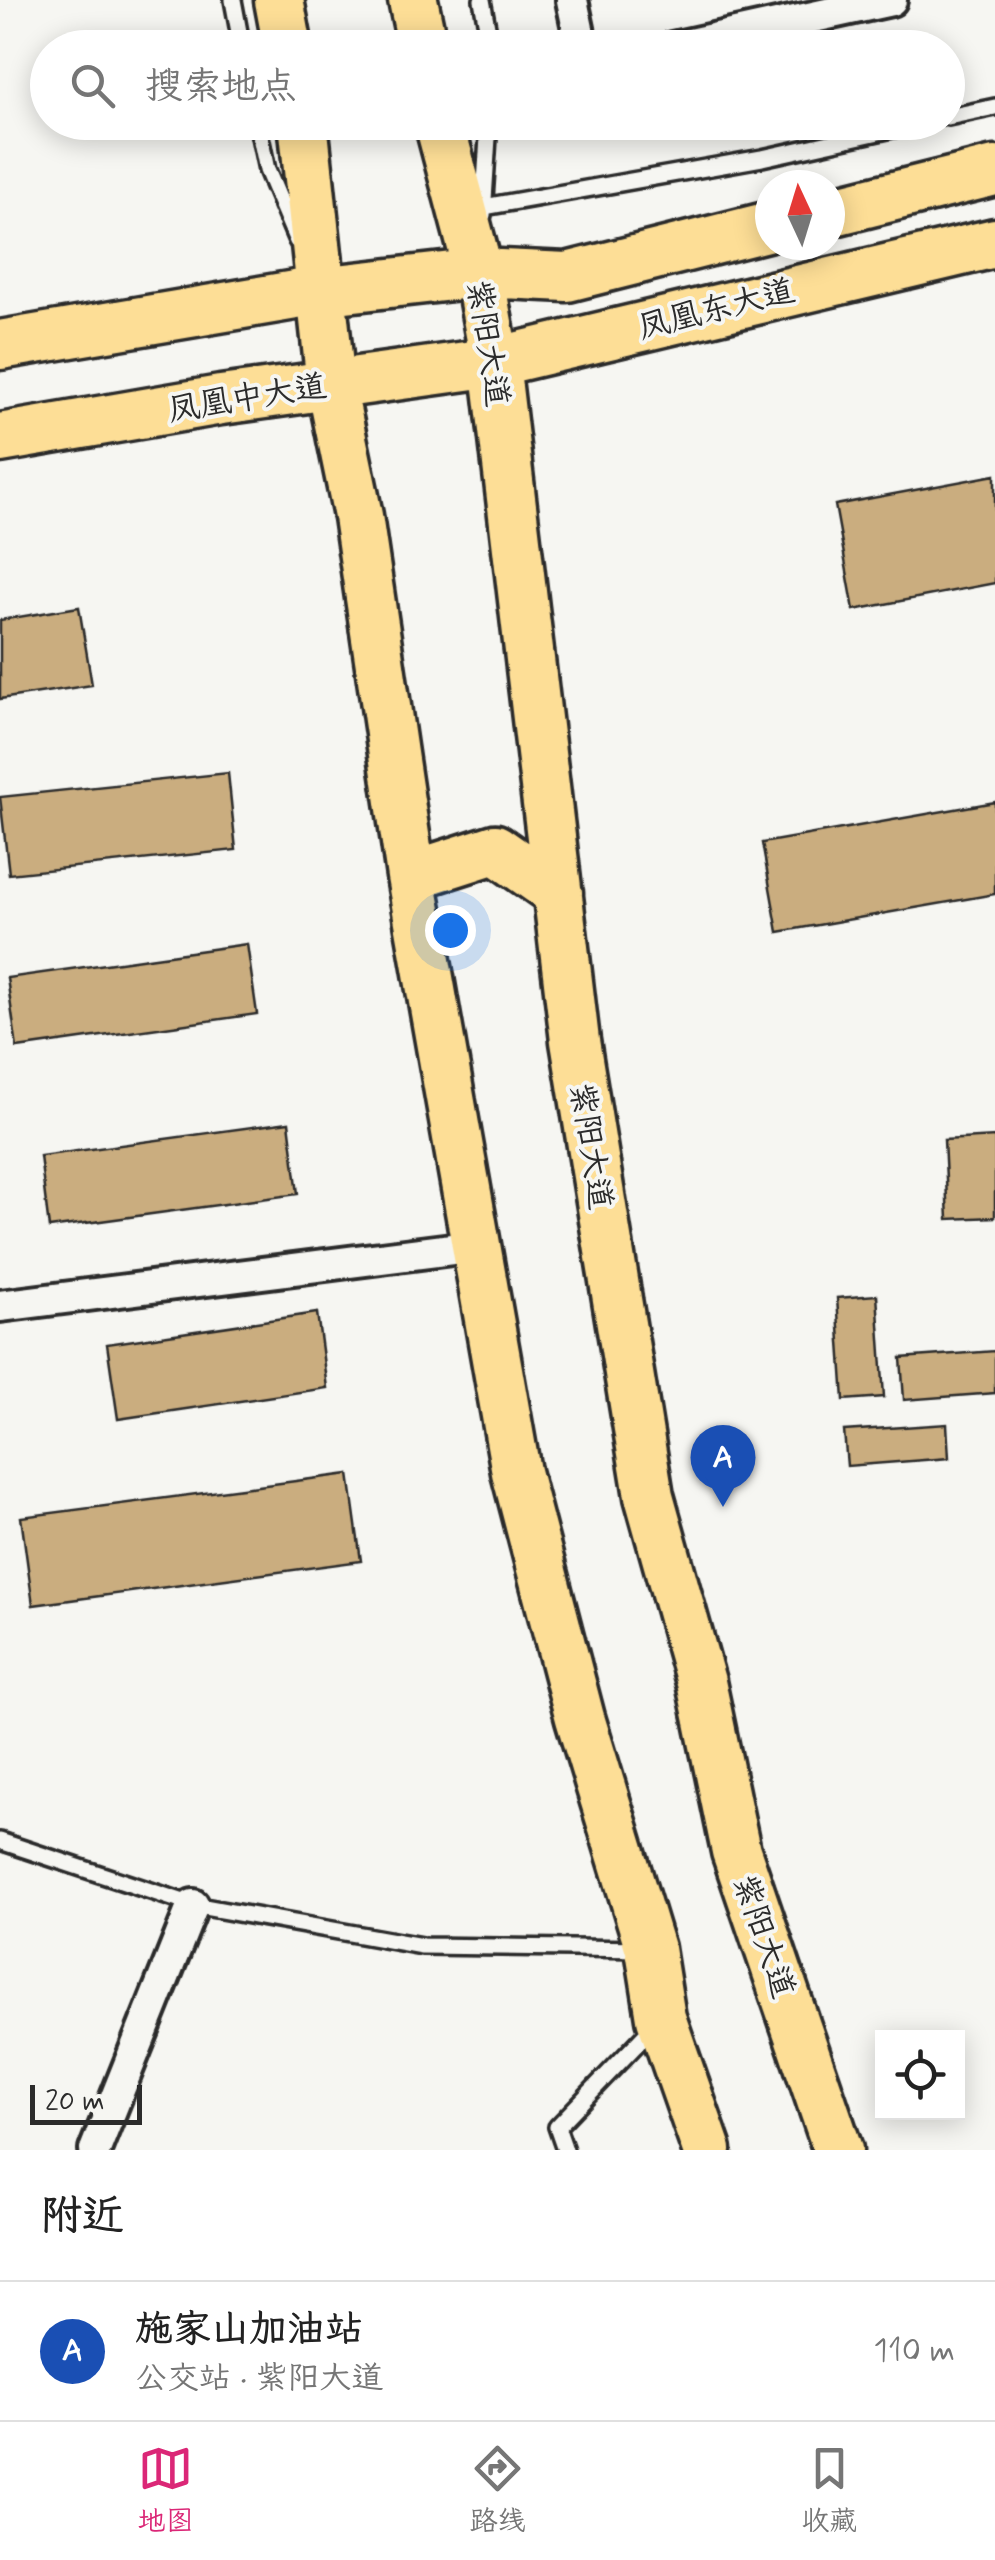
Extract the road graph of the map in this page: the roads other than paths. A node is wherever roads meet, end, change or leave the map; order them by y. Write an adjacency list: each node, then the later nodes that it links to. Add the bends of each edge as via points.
1 (234, 0): 7 (lane)
2 (279, 0): 8 (main road)
3 (413, 0): 9 (main road)
4 (482, 0): 10 (lane)
5 (572, 0): 11 (street)
6 (891, 0): 12 (street)
7 (239, 30)
8 (285, 30)
9 (419, 30)
10 (488, 30)
11 (578, 30)
12 (754, 30)
13 (995, 107): 14 (lane)
14 (965, 114)
15 (261, 140): 26 (lane)
16 (307, 140): 26 (main road)
17 (446, 140): 22 (main road, 紫阳大道)
18 (485, 140): 22 (lane)
19 (843, 140): 22 (lane)
20 (995, 170): 21 (main road)
21 (845, 208)
22 (472, 209): 25 (main road, 紫阳大道)
23 (755, 230): 25 (main road, 凤凰东大道, via 567,277)
24 (995, 243): 28 (main road, 凤凰东大道)
25 (479, 274): 26 (main road); 28 (main road, 紫阳大道)
26 (319, 291): 27 (main road); 29 (main road)
27 (0, 345)
28 (495, 362): 29 (main road, 凤凰中大道); 32 (main road, 紫阳大道)
29 (331, 384): 30 (main road, 凤凰中大道); 31 (main road, via 358,516)
30 (0, 438)
31 (411, 876): 32 (main road, via 495,849); 33 (main road)
32 (558, 893): 42 (main road, 紫阳大道, via 648,1496 701,1682 736,1851)
33 (476, 1246): 34 (street); 37 (main road, via 516,1472 580,1718)
34 (0, 1306)
35 (0, 1842): 36 (lane)
36 (193, 1905): 37 (lane, via 422,1946); 39 (street)
37 (650, 1948): 38 (main road)
38 (661, 2018): 40 (lane, via 557,2127); 41 (main road)
39 (95, 2150)
40 (566, 2150)
41 (707, 2150)
42 (838, 2150)

